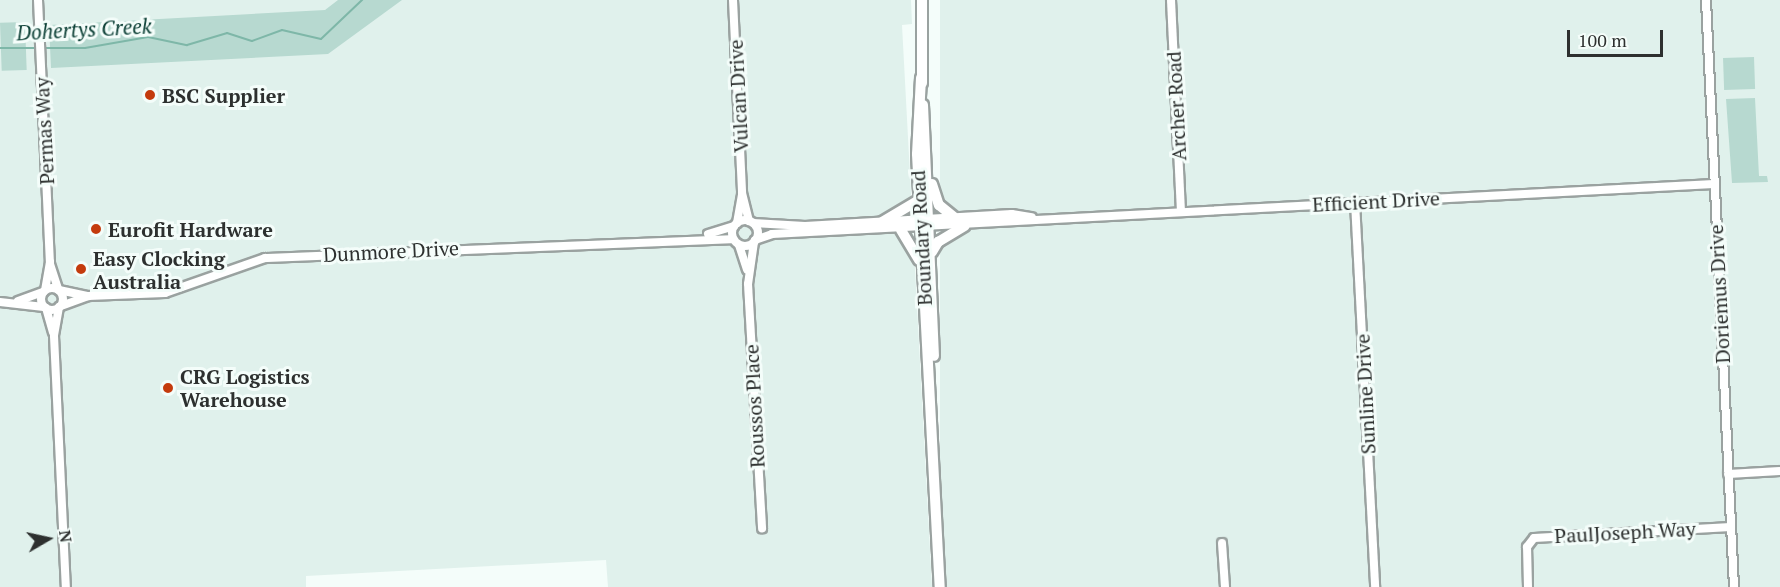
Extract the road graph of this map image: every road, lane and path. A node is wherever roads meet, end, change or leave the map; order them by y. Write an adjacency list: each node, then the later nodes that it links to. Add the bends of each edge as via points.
1 (38, 0): 25 (street, Permas Way)
2 (733, 0): 9 (street, Vulcan Drive)
3 (922, 0): 6 (main road, Boundary Road)
4 (1171, 0): 12 (street, Archer Road)
5 (1706, 0): 8 (street, Doriemus Drive)
6 (921, 78): 7 (main road, Boundary Road); 10 (main road, Boundary Road, via 916,109)
7 (926, 160): 13 (main road, via 939,205); 17 (main road, Boundary Road)
8 (1714, 184): 11 (street, Efficient Drive); 38 (street, Doriemus Drive)
9 (742, 193): 15 (street, Vulcan Drive); 18 (street, Vulcan Drive)
10 (919, 200): 16 (main road); 17 (main road, Boundary Road)
11 (1355, 202): 12 (street, Efficient Drive); 45 (street, Sunline Drive)
12 (1181, 211): 14 (street, Efficient Drive)
13 (954, 217): 14 (street, Efficient Drive, via 1012,214); 17 (street, Efficient Drive)
14 (1039, 219): 19 (street, Efficient Drive)
15 (751, 222): 16 (street); 18 (street, Dunmore Drive); 22 (street, Vulcan Drive)
16 (882, 222): 17 (street)
17 (925, 223): 19 (street, Efficient Drive); 20 (street); 24 (main road, Boundary Road); 26 (main road, Boundary Road)
18 (735, 225): 21 (street, Dunmore Drive); 23 (street, Vulcan Drive)
19 (965, 226): 24 (main road, via 938,242)
20 (901, 230): 22 (street, via 772,234); 26 (main road, via 917,251)
21 (701, 236): 23 (street, Dunmore Drive); 30 (street, Dunmore Drive, via 265,258 175,291)
22 (754, 241): 23 (street, Dunmore Drive); 27 (street, Roussos Place)
23 (736, 242): 27 (street, Roussos Place)
24 (932, 252): 36 (main road, Boundary Road)
25 (50, 262): 28 (street, Permas Way); 29 (street, Permas Way)
26 (924, 278): 36 (main road, Boundary Road)
27 (748, 284): 40 (street, Roussos Place)
28 (59, 290): 29 (street, Dunmore Drive); 30 (street, Dunmore Drive); 34 (street, Permas Way)
29 (44, 291): 31 (street); 33 (street, Permas Way)
30 (88, 296): 34 (street, Dunmore Drive)
31 (16, 301): 32 (street); 33 (street)
32 (0, 302)
33 (45, 307): 34 (street); 35 (street)
34 (60, 307): 35 (street)
35 (54, 336): 42 (street)
36 (932, 398): 43 (main road, Boundary Road)
37 (1780, 471): 38 (street)
38 (1728, 474): 39 (street, Doriemus Drive)
39 (1731, 527): 46 (street, PaulJoseph Way, via 1534,538 1527,547); 47 (street, Doriemus Drive)
40 (762, 529)
41 (1222, 543): 44 (street)
42 (66, 587)
43 (940, 587)
44 (1225, 587)
45 (1375, 587)
46 (1528, 587)
47 (1734, 587)

